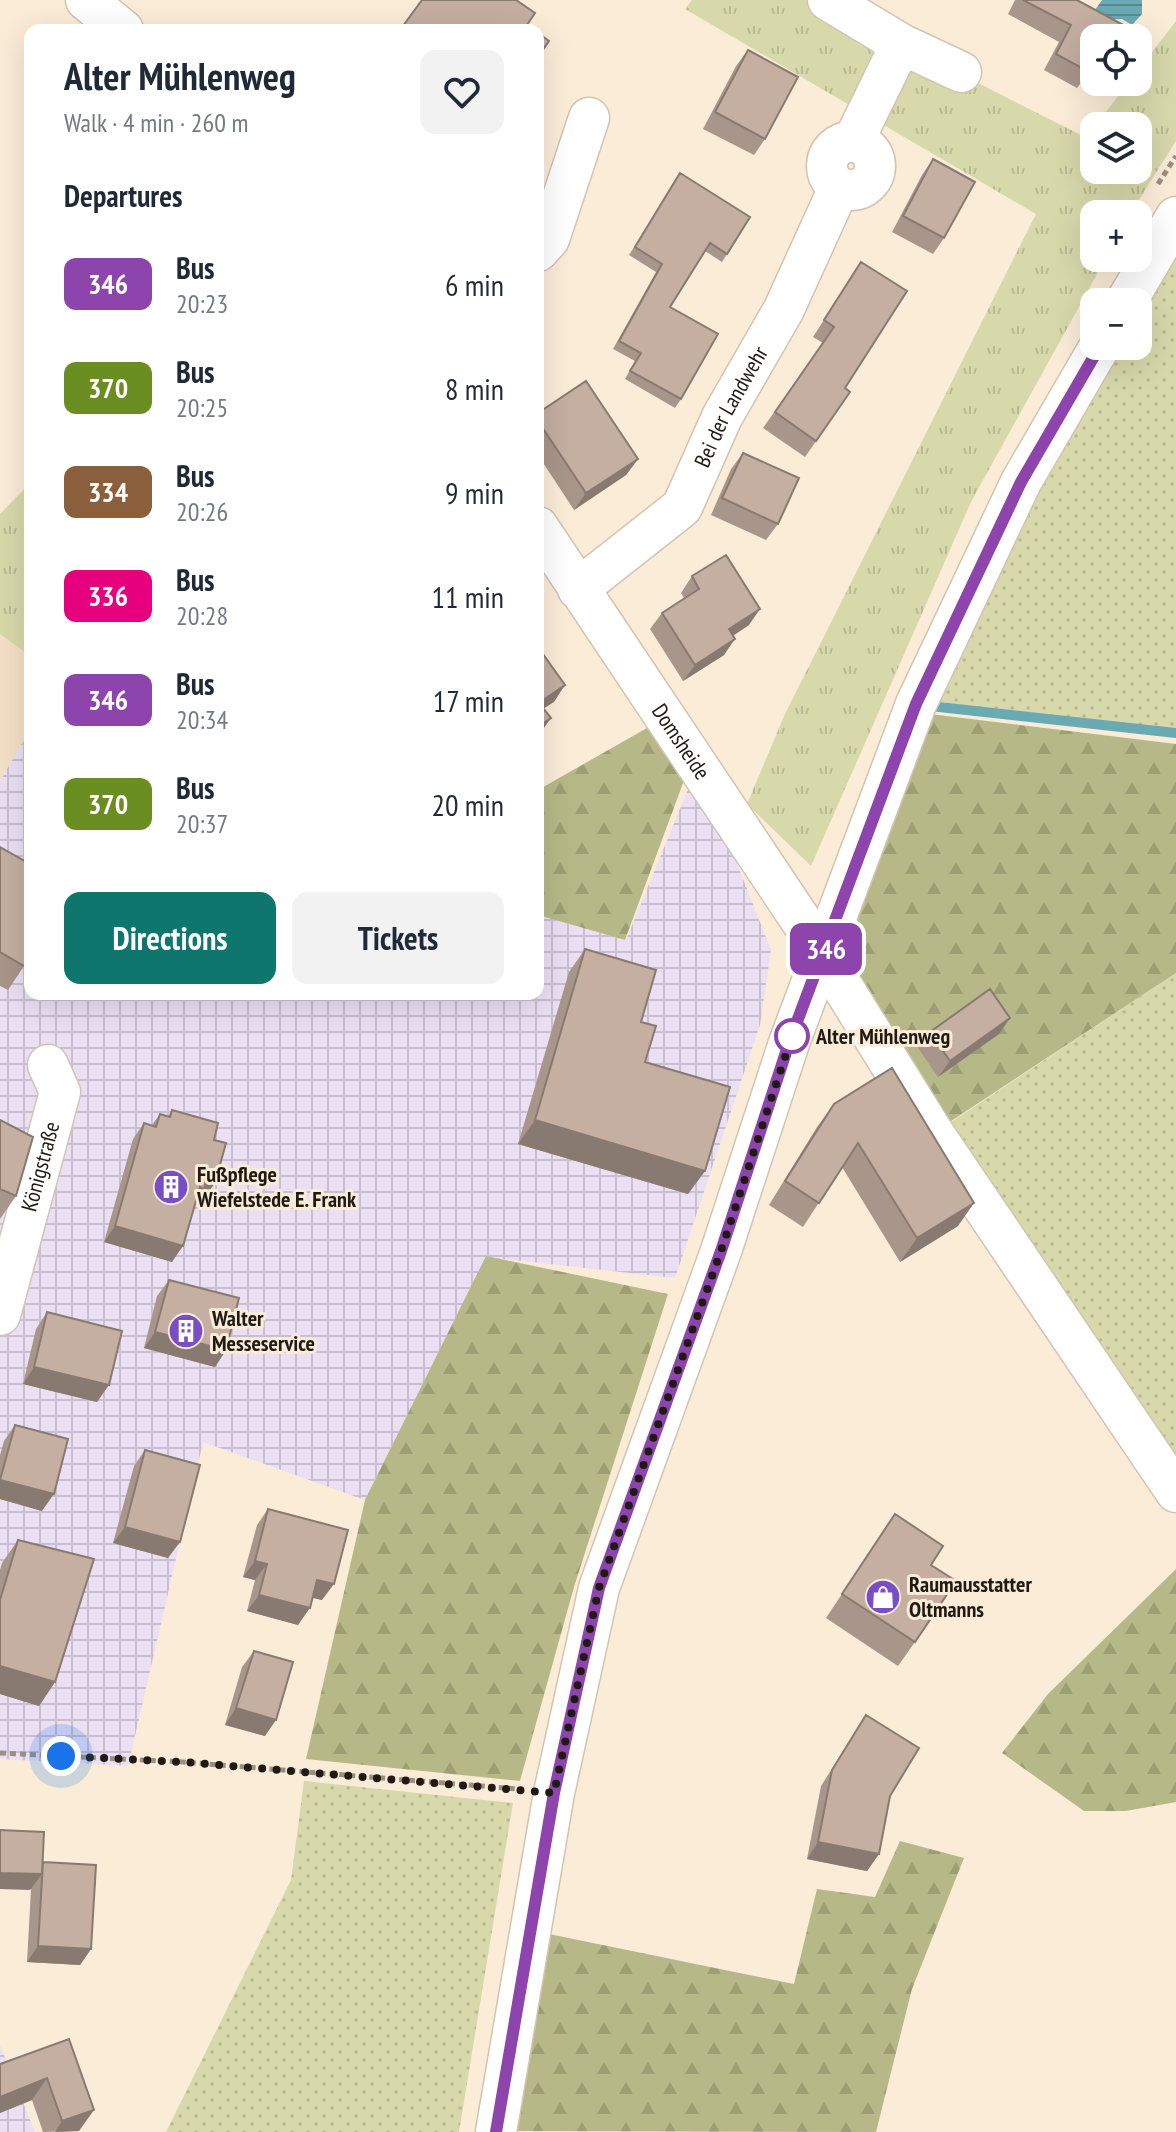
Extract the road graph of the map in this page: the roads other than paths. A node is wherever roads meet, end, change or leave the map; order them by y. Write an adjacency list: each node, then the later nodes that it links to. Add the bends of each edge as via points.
1 (86, 0): 3 (street)
2 (828, 0): 4 (street)
3 (116, 24)
4 (901, 44): 5 (street); 12 (street, Bei der Landwehr, via 853,142 874,159 873,178 858,190 839,188 784,309 722,417 682,507)
5 (961, 72)
6 (589, 118): 8 (street)
7 (1176, 217): 9 (street)
8 (544, 244)
9 (1134, 288)
10 (1092, 360): 13 (street, via 1021,482 916,704)
11 (544, 536): 12 (street, Domsheide)
12 (578, 589): 13 (street, Domsheide)
13 (822, 957): 16 (street, via 932,1131); 17 (street, via 599,1588 554,1793)
14 (48, 1065): 15 (street, Königstraße, via 60,1092)
15 (0, 1315)
16 (1176, 1492)
17 (496, 2132)

